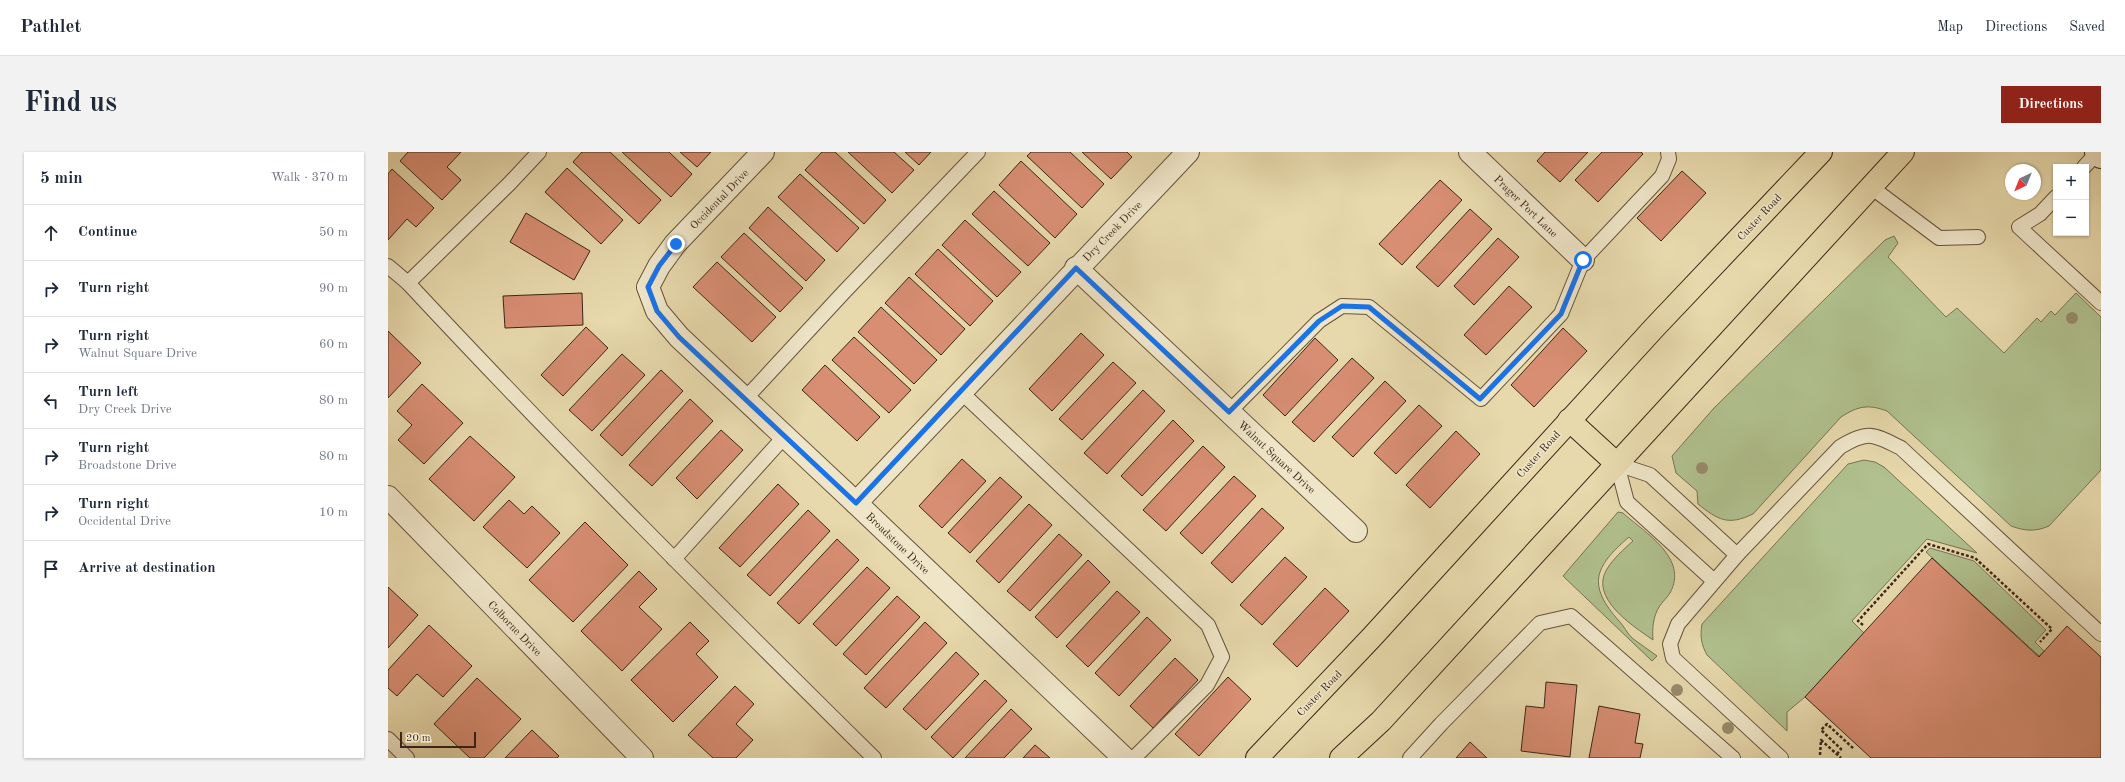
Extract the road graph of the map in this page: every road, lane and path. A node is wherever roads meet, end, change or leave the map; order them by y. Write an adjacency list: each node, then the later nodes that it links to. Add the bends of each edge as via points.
1 (539, 152): 15 (lane)
2 (764, 152): 16 (street, Occidental Drive, via 676,244 659,266)
3 (978, 152): 19 (lane)
4 (1188, 152): 14 (street, Dry Creek Drive)
5 (1470, 152): 12 (street, Prager Port Lane)
6 (1668, 152): 12 (lane, via 1669,159 1662,176)
7 (1821, 152): 21 (main road, Custer Road)
8 (1903, 152): 9 (main road)
9 (1871, 187): 11 (lane, via 1939,238); 23 (main road)
10 (2053, 200): 17 (lane, via 2040,214 2019,227)
11 (1978, 237)
12 (1583, 260): 20 (lane, via 1561,314 1480,399 1369,307 1342,306 1319,321)
13 (388, 266): 15 (lane)
14 (1076, 268): 18 (street, Dry Creek Drive); 20 (street, Walnut Square Drive)
15 (408, 283): 28 (lane, via 529,412)
16 (648, 287): 19 (street, Broadstone Drive, via 657,311 679,337)
17 (2101, 303)
18 (960, 392): 25 (street, Dry Creek Drive); 41 (lane, via 1208,625 1222,657 1207,685)
19 (745, 399): 22 (street, Broadstone Drive)
20 (1229, 412): 26 (street, Walnut Square Drive)
21 (1569, 420): 23 (main road); 42 (main road, Custer Road, via 1372,637)
22 (785, 436): 25 (street, Broadstone Drive); 28 (lane)
23 (1617, 464): 27 (lane, via 1650,475); 29 (lane, via 1627,502); 43 (main road, via 1381,721)
24 (388, 497): 38 (street, Colborne Drive)
25 (856, 503): 40 (street, Broadstone Drive)
26 (1356, 531)
27 (1737, 555): 29 (lane); 31 (lane, via 1840,446 1858,436 1875,435 1901,448)
28 (674, 559): 39 (lane)
29 (1714, 581): 46 (lane, via 1678,624 1670,644 1673,658)
30 (1863, 625): 32 (path, via 1858,620 1928,544 1975,558 2052,629)
31 (2101, 634)
32 (2040, 642)
33 (388, 739): 37 (lane)
34 (1854, 749): 35 (path, via 1827,724 1821,730 1841,749)
35 (1837, 754): 36 (path, via 1821,740); 47 (path)
36 (1820, 755)
37 (407, 758)
38 (642, 758)
39 (874, 758)
40 (1124, 758)
41 (1134, 758)
42 (1257, 758)
43 (1341, 758)
44 (1410, 758): 45 (lane, via 1540,623 1571,616)
45 (1733, 758)
46 (1781, 758)
47 (1841, 758)

